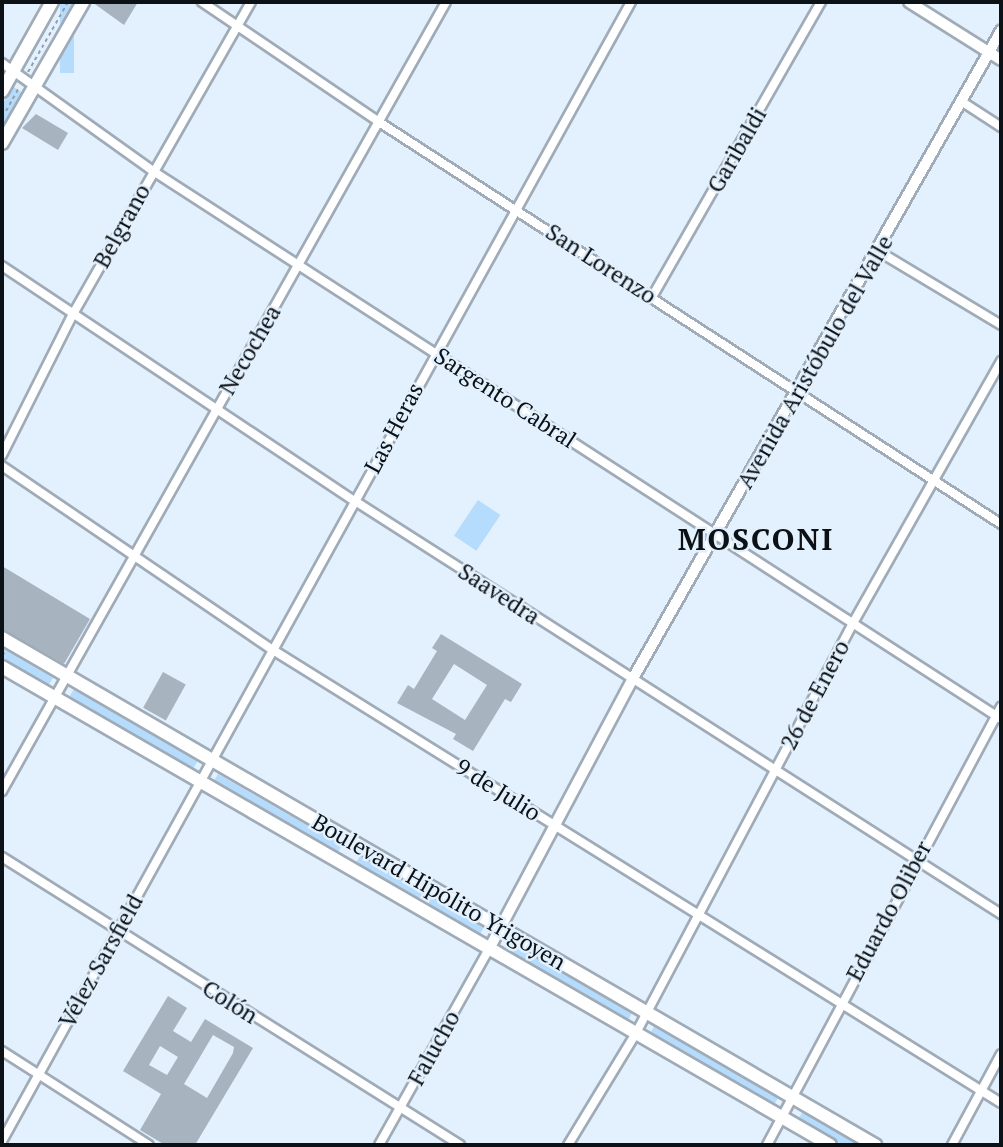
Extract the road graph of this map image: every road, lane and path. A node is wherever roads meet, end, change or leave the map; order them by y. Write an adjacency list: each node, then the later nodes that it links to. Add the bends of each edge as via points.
1 (52, 2): 15 (main road)
2 (68, 2): 15 (path)
3 (83, 2): 15 (main road)
4 (202, 2): 10 (street, San Lorenzo)
5 (251, 2): 10 (street, Belgrano)
6 (446, 2): 19 (street, Necochea)
7 (631, 2): 23 (street, Las Heras)
8 (821, 2): 27 (street, Garibaldi)
9 (909, 2): 12 (street)
10 (236, 27): 19 (street, San Lorenzo); 22 (street, Belgrano)
11 (1001, 31): 12 (street, Avenida Aristóbulo del Valle)
12 (989, 52): 13 (street); 17 (street, Avenida Aristóbulo del Valle)
13 (1001, 60)
14 (2, 63): 15 (street, Sargento Cabral)
15 (24, 78): 16 (main road); 18 (path); 21 (main road); 22 (street, Sargento Cabral)
16 (2, 91)
17 (961, 101): 20 (street); 24 (street, Avenida Aristóbulo del Valle)
18 (2, 118)
19 (379, 122): 23 (street, San Lorenzo); 25 (street, Necochea)
20 (1001, 127)
21 (2, 143)
22 (153, 171): 25 (street, Sargento Cabral); 28 (street, Belgrano)
23 (516, 208): 27 (street, San Lorenzo); 30 (street, Las Heras)
24 (878, 251): 29 (street); 32 (street, Avenida Aristóbulo del Valle)
25 (299, 265): 30 (street, Sargento Cabral); 33 (street, Necochea)
26 (2, 266): 28 (street, Saavedra)
27 (652, 297): 32 (street, San Lorenzo)
28 (73, 314): 33 (street, Saavedra); 34 (street, Belgrano)
29 (1001, 325)
30 (434, 352): 37 (street, Las Heras); 39 (street, Sargento Cabral)
31 (1001, 361): 36 (street, 26 de Enero)
32 (798, 393): 36 (street, San Lorenzo); 39 (street, Avenida Aristóbulo del Valle)
33 (216, 410): 37 (street, Saavedra); 40 (street, Necochea)
34 (2, 455)
35 (2, 466): 40 (street, 9 de Julio)
36 (933, 481): 38 (street, San Lorenzo); 41 (street, 26 de Enero)
37 (355, 500): 43 (street, Las Heras); 46 (street, Saavedra)
38 (1001, 524)
39 (716, 534): 41 (street, Sargento Cabral); 46 (street, Avenida Aristóbulo del Valle)
40 (137, 555): 43 (street, 9 de Julio); 45 (street, Necochea)
41 (853, 623): 49 (street, Sargento Cabral); 51 (street, 26 de Enero)
42 (2, 638): 45 (main road, Boulevard Hipólito Yrigoyen)
43 (273, 650): 50 (street, Las Heras); 54 (street, 9 de Julio)
44 (2, 667): 47 (main road, Boulevard Hipólito Yrigoyen)
45 (66, 677): 47 (street, Necochea); 50 (main road, Boulevard Hipólito Yrigoyen)
46 (632, 680): 51 (street, Saavedra); 54 (street, Avenida Aristóbulo del Valle)
47 (56, 700): 52 (main road, Boulevard Hipólito Yrigoyen); 53 (street, Necochea)
48 (1001, 707): 49 (street, Eduardo Oliber)
49 (999, 718): 57 (street, Eduardo Oliber)
50 (215, 761): 52 (street, Las Heras); 55 (main road, Boulevard Hipólito Yrigoyen)
51 (775, 772): 57 (street, Saavedra); 60 (street, 26 de Enero)
52 (202, 783): 58 (main road, Boulevard Hipólito Yrigoyen); 62 (street, Vélez Sarsfield)
53 (2, 791)
54 (554, 825): 60 (street, 9 de Julio); 61 (street, Avenida Aristóbulo del Valle)
55 (356, 844): 58 (main road); 61 (main road, Boulevard Hipólito Yrigoyen)
56 (2, 857): 62 (street, Colón)
57 (916, 859): 59 (street, Saavedra); 64 (street, Eduardo Oliber)
58 (343, 866): 63 (main road, Boulevard Hipólito Yrigoyen)
59 (1001, 914)
60 (697, 915): 64 (street, 9 de Julio); 65 (street, 26 de Enero)
61 (500, 929): 63 (street, Avenida Aristóbulo del Valle); 65 (main road, Boulevard Hipólito Yrigoyen)
62 (116, 931): 69 (street, Vélez Sarsfield); 73 (street, Colón)
63 (488, 951): 66 (main road, Boulevard Hipólito Yrigoyen); 73 (street, Falucho)
64 (840, 1004): 70 (street, 9 de Julio); 71 (street, Eduardo Oliber)
65 (647, 1012): 66 (street, 26 de Enero); 71 (main road, Boulevard Hipólito Yrigoyen)
66 (636, 1033): 74 (main road, Boulevard Hipólito Yrigoyen); 79 (street, 26 de Enero)
67 (2, 1051): 69 (street)
68 (1001, 1054): 70 (street)
69 (39, 1075): 75 (street, Vélez Sarsfield); 76 (street)
70 (980, 1090): 72 (street, 9 de Julio); 83 (street)
71 (793, 1097): 74 (street, Eduardo Oliber); 82 (main road, Boulevard Hipólito Yrigoyen)
72 (1001, 1103)
73 (400, 1108): 77 (street, Falucho); 78 (street, Colón)
74 (783, 1118): 80 (street, Eduardo Oliber); 81 (main road, Boulevard Hipólito Yrigoyen)
75 (2, 1141)
76 (149, 1145)
77 (379, 1145)
78 (460, 1145)
79 (568, 1145)
80 (767, 1145)
81 (830, 1145)
82 (876, 1145)
83 (952, 1145)

